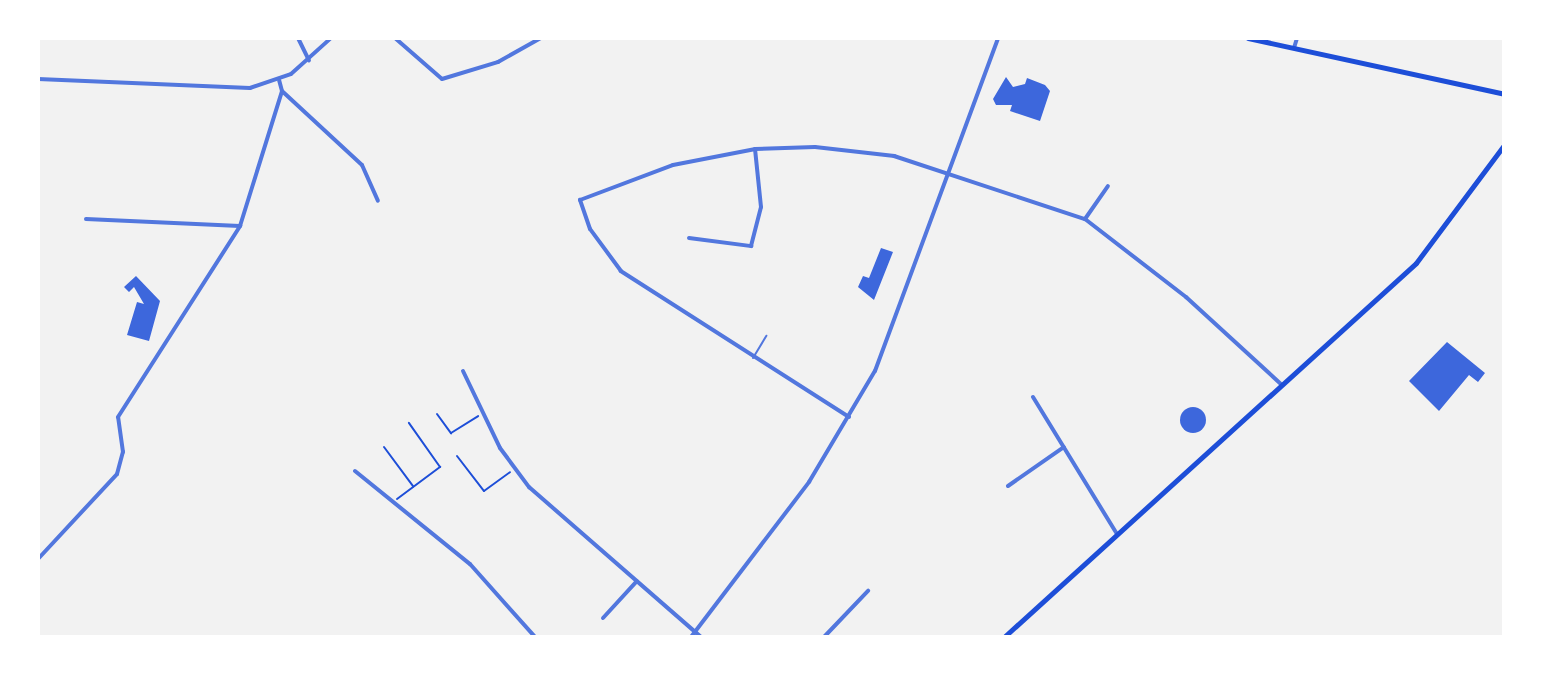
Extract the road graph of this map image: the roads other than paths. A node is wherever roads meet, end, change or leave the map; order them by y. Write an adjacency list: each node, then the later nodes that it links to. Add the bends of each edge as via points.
1 (298, 38): 9 (street)
2 (331, 38): 9 (street)
3 (395, 38): 4 (street, via 442,79 498,62)
4 (541, 38)
5 (998, 38): 16 (street)
6 (1248, 38): 8 (main road)
7 (1297, 38): 8 (street)
8 (1294, 48): 13 (main road)
9 (309, 61): 11 (street)
10 (38, 79): 11 (street, via 250,88)
11 (279, 80): 12 (street)
12 (282, 91): 18 (street, via 362,165); 21 (street)
13 (1504, 94)
14 (1504, 145): 26 (main road, via 1433,244)
15 (755, 149): 16 (street, via 853,149); 22 (street, via 761,207 751,246); 24 (street, via 628,179 578,204 621,271)
16 (950, 173): 20 (street); 28 (street, via 889,341)
17 (1108, 186): 20 (street)
18 (378, 201)
19 (86, 219): 21 (street)
20 (1085, 219): 26 (street, via 1186,297)
21 (240, 226): 33 (street, via 118,417 123,452 117,474)
22 (689, 238)
23 (766, 336): 24 (lane)
24 (753, 358): 28 (street)
25 (463, 371): 34 (street, via 514,469 552,511)
26 (1281, 384): 32 (main road)
27 (1033, 397): 29 (street)
28 (849, 417): 37 (street, via 809,482)
29 (1064, 447): 31 (street); 32 (street)
30 (355, 471): 38 (street, via 470,564)
31 (1008, 486)
32 (1117, 534): 41 (main road)
33 (38, 559)
34 (637, 581): 36 (street); 37 (street)
35 (868, 591): 40 (street)
36 (603, 618)
37 (693, 634): 39 (street)
38 (535, 637)
39 (701, 637)
40 (824, 637)
41 (1004, 637)

